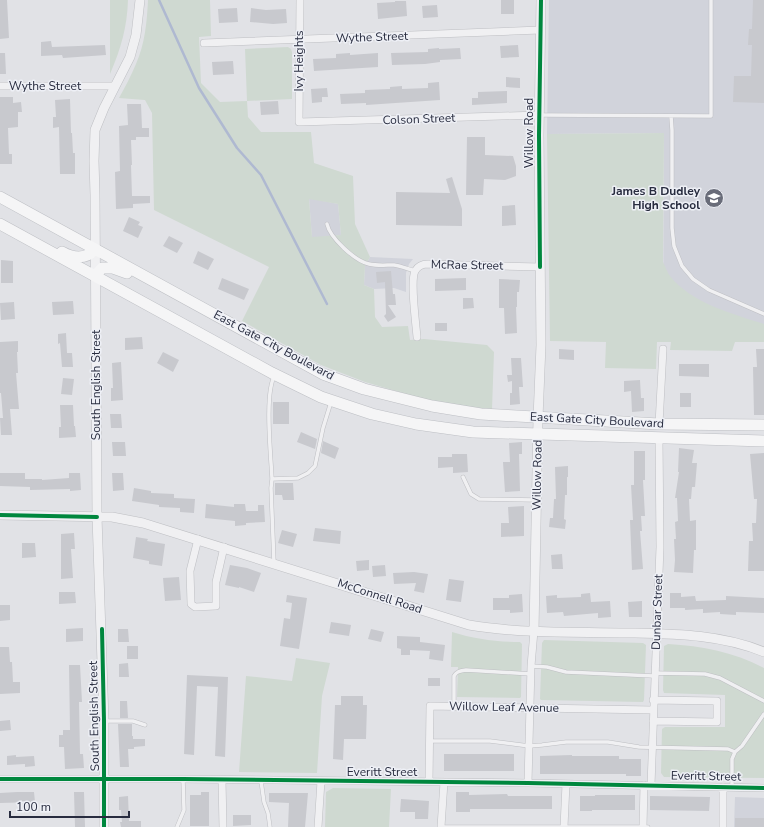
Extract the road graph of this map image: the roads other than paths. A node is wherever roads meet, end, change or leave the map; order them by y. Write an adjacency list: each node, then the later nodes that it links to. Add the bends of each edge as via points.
1 (140, 0): 9 (street, South English Street, via 136,35 130,57)
2 (300, 0): 6 (street, Ivy Heights)
3 (541, 0): 5 (street, Willow Road)
4 (711, 0): 11 (lane, via 711,116)
5 (540, 30): 6 (street, Wythe Street); 10 (street, Willow Road)
6 (300, 40): 7 (street, Wythe Street); 12 (street, Ivy Heights)
7 (204, 43)
8 (0, 86): 9 (street, Wythe Street)
9 (115, 86): 17 (street, South English Street, via 95,130)
10 (539, 115): 11 (lane); 12 (street, Colson Street); 18 (street, Willow Road)
11 (670, 116): 22 (lane, via 672,228 674,246 682,266 693,279 709,290)
12 (299, 122)
13 (0, 197): 17 (main road, East Gate City Boulevard)
14 (0, 224): 16 (main road, East Gate City Boulevard)
15 (327, 224): 19 (lane, via 331,235 340,245 362,261 368,264 395,265)
16 (20, 234): 17 (main road, via 80,258); 20 (main road, East Gate City Boulevard)
17 (95, 249): 20 (street, South English Street); 21 (main road, East Gate City Boulevard)
18 (540, 267): 19 (street, McRae Street, via 428,264 419,266); 27 (street, Willow Road, via 541,345)
19 (415, 271): 23 (street, McRae Street, via 413,282)
20 (95, 276): 21 (main road, via 102,268 114,268); 25 (main road, East Gate City Boulevard); 37 (street, South English Street)
21 (172, 291): 27 (main road, East Gate City Boulevard, via 323,374 364,389 432,406 481,414)
22 (764, 314)
23 (417, 337)
24 (662, 349): 28 (street)
25 (276, 375): 26 (main road, East Gate City Boulevard); 34 (lane, via 271,381 269,404)
26 (332, 400): 30 (main road, East Gate City Boulevard, via 372,414 416,424 474,432); 34 (lane, via 323,428 316,466 298,478)
27 (538, 418): 28 (main road, East Gate City Boulevard); 30 (street, Willow Road)
28 (659, 424): 29 (main road, East Gate City Boulevard)
29 (764, 424)
30 (538, 435): 31 (main road, East Gate City Boulevard); 35 (street, Willow Road)
31 (659, 438): 32 (main road, East Gate City Boulevard); 42 (street, Dunbar Street, via 660,547)
32 (764, 441)
33 (463, 477): 35 (lane, via 470,494 479,499)
34 (272, 479): 40 (lane)
35 (536, 500): 41 (street, Willow Road)
36 (0, 515): 37 (street, McConnell Road)
37 (97, 517): 38 (street, McConnell Road, via 143,523); 52 (street, South English Street)
38 (198, 539): 39 (street, McConnell Road); 39 (street, via 190,570 191,604 195,608 216,606 216,582)
39 (224, 547): 40 (street, McConnell Road)
40 (274, 563): 41 (street, McConnell Road, via 469,625)
41 (534, 631): 42 (street, McConnell Road); 44 (street, Willow Road)
42 (657, 634): 43 (street, McConnell Road, via 701,636 729,641); 45 (street, Dunbar Street)
43 (764, 652)
44 (531, 670): 45 (lane, via 547,667 566,672); 48 (lane, via 460,671 454,676); 49 (street, Willow Road)
45 (654, 674): 46 (street, Dunbar Street); 47 (lane, via 705,674 720,678)
46 (654, 700): 50 (street, Dunbar Street); 53 (street, via 717,701 717,722)
47 (764, 701)
48 (454, 706): 49 (street, Willow Leaf Avenue); 55 (street, Willow Leaf Avenue, via 430,706)
49 (530, 708): 50 (street, Willow Leaf Avenue); 56 (street, Willow Road)
50 (653, 710): 53 (street, Dunbar Street)
51 (764, 714): 58 (lane)
52 (104, 721): 54 (lane, via 133,721); 59 (street, South English Street)
53 (653, 721): 57 (street, Dunbar Street)
54 (145, 725)
55 (430, 741): 56 (lane, via 490,741); 65 (street, Willow Leaf Avenue)
56 (529, 746): 57 (lane, via 566,742 608,742); 67 (street, Willow Road)
57 (652, 748): 58 (lane, via 728,749); 69 (street, Dunbar Street)
58 (735, 752): 71 (lane, via 732,759)
59 (105, 778): 60 (street, Everitt Street); 61 (street, Everitt Street); 73 (street, South English Street)
60 (183, 779): 62 (street, Everitt Street); 74 (lane, via 184,810)
61 (0, 780)
62 (222, 780): 63 (street, Everitt Street); 75 (street)
63 (261, 781): 64 (street, Everitt Street); 76 (lane)
64 (320, 781): 65 (street, Everitt Street); 77 (street)
65 (429, 782): 66 (street, Everitt Street)
66 (444, 782): 67 (street, Everitt Street); 78 (street)
67 (528, 783): 68 (street, Everitt Street)
68 (566, 784): 69 (street, Everitt Street); 79 (street)
69 (647, 785): 70 (street, Everitt Street); 80 (street, Dunbar Street)
70 (723, 787): 71 (street, Everitt Street); 82 (street)
71 (732, 787): 72 (street, Everitt Street)
72 (764, 788)
73 (104, 827)
74 (177, 827)
75 (223, 827)
76 (270, 827)
77 (318, 827)
78 (442, 827): 79 (lane)
79 (564, 827): 80 (lane)
80 (643, 827): 81 (lane)
81 (648, 827)
82 (722, 827)

